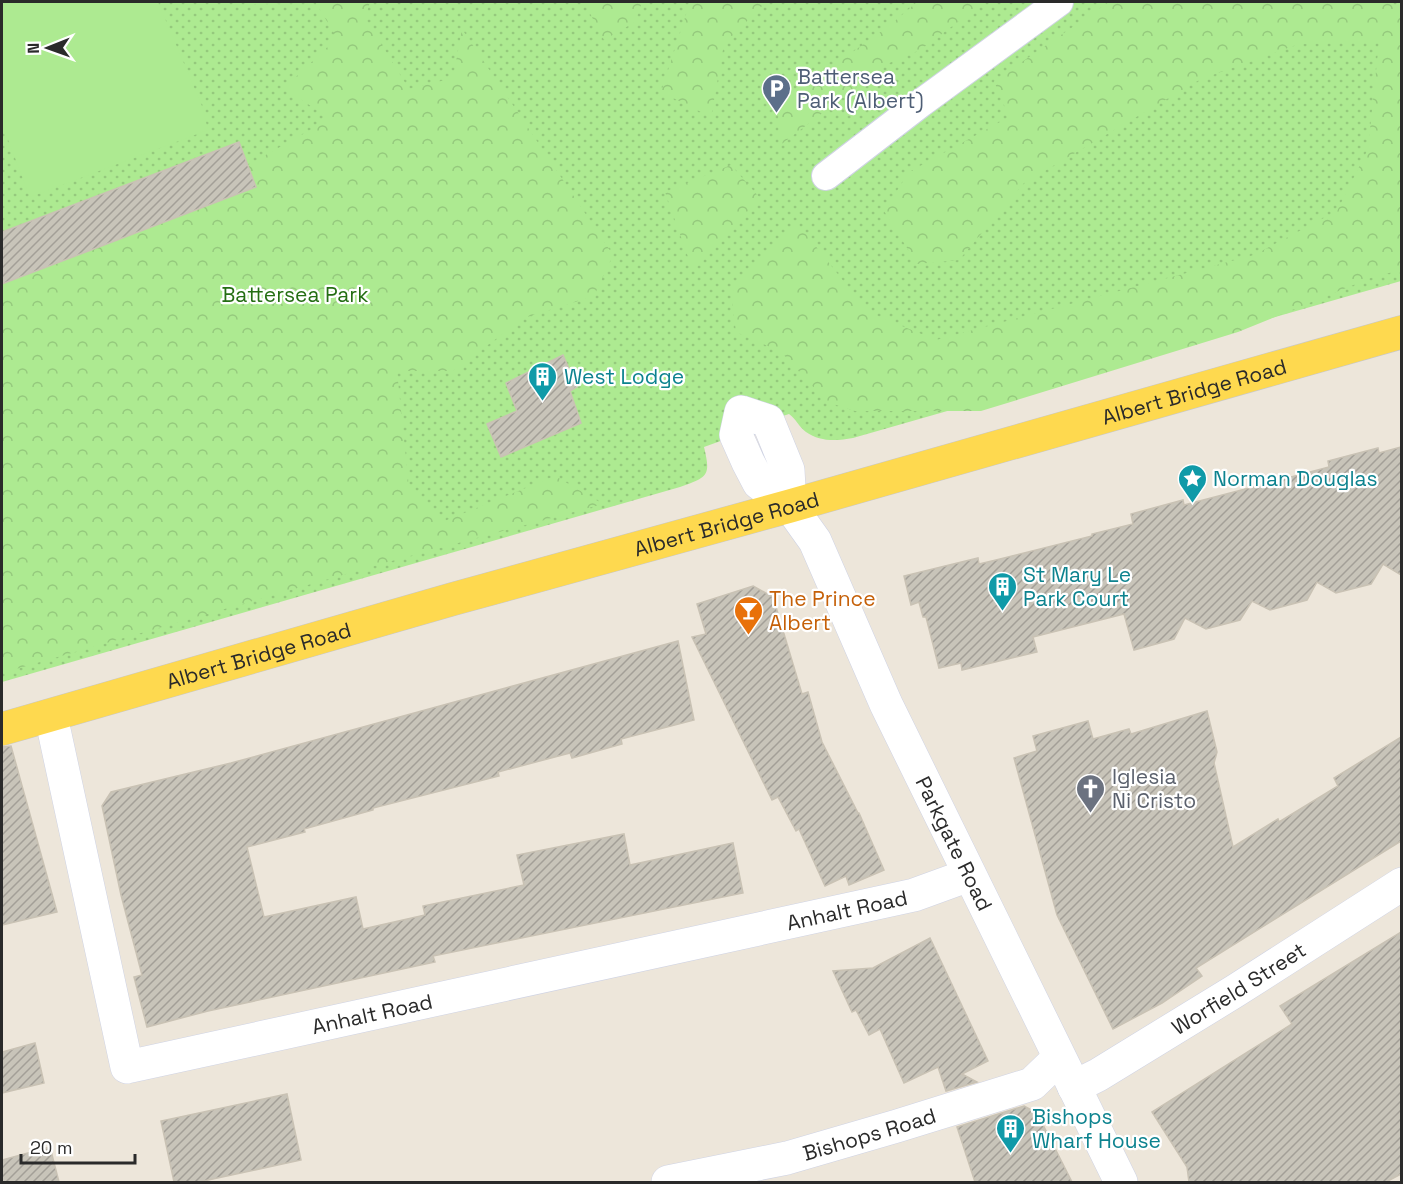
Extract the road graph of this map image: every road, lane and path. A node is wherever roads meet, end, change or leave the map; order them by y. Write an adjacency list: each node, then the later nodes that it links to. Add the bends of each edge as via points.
1 (1059, 2): 2 (street)
2 (826, 176)
3 (1401, 332): 4 (main road, Albert Bridge Road)
4 (790, 506): 5 (main road, Albert Bridge Road); 7 (street, Parkgate Road, via 815,540 886,704)
5 (51, 716): 6 (main road, Albert Bridge Road); 7 (street, Anhalt Road, via 127,1067 914,895)
6 (2, 729)
7 (969, 875): 9 (street, Parkgate Road)
8 (1401, 884): 10 (street, Worfield Street, via 1235,991)
9 (1059, 1058): 10 (street, Parkgate Road); 11 (street, Bishops Road, via 1032,1084 787,1158)
10 (1074, 1087): 12 (street, Parkgate Road)
11 (668, 1182)
12 (1120, 1182)

